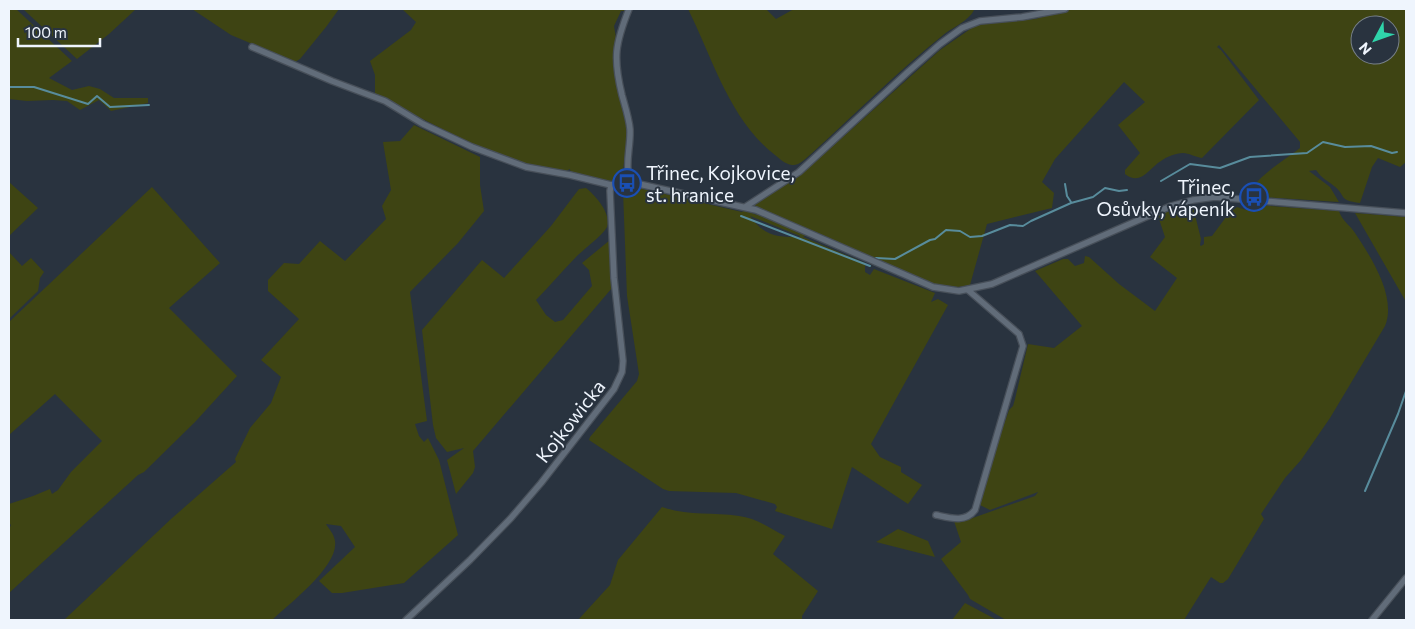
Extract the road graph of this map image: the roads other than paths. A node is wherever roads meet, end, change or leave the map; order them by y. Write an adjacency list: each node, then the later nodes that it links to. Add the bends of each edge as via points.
1 (629, 9): 4 (street, via 616,55 630,128)
2 (1065, 9): 6 (street, via 980,21 962,28 915,66 799,172)
3 (252, 47): 5 (street, via 385,101 423,124 472,147 526,167)
4 (628, 179): 5 (street); 6 (street)
5 (611, 185): 11 (street, Kojkowicka, via 614,278 623,361 619,381 517,512)
6 (745, 207): 8 (street, via 933,287)
7 (1406, 213): 8 (street, via 1215,197 1193,200 1154,213 992,284)
8 (968, 290): 9 (street, via 1019,334 1023,346 975,510 958,519)
9 (936, 515)
10 (1406, 578): 12 (street)
11 (406, 620)
12 (1372, 620)

